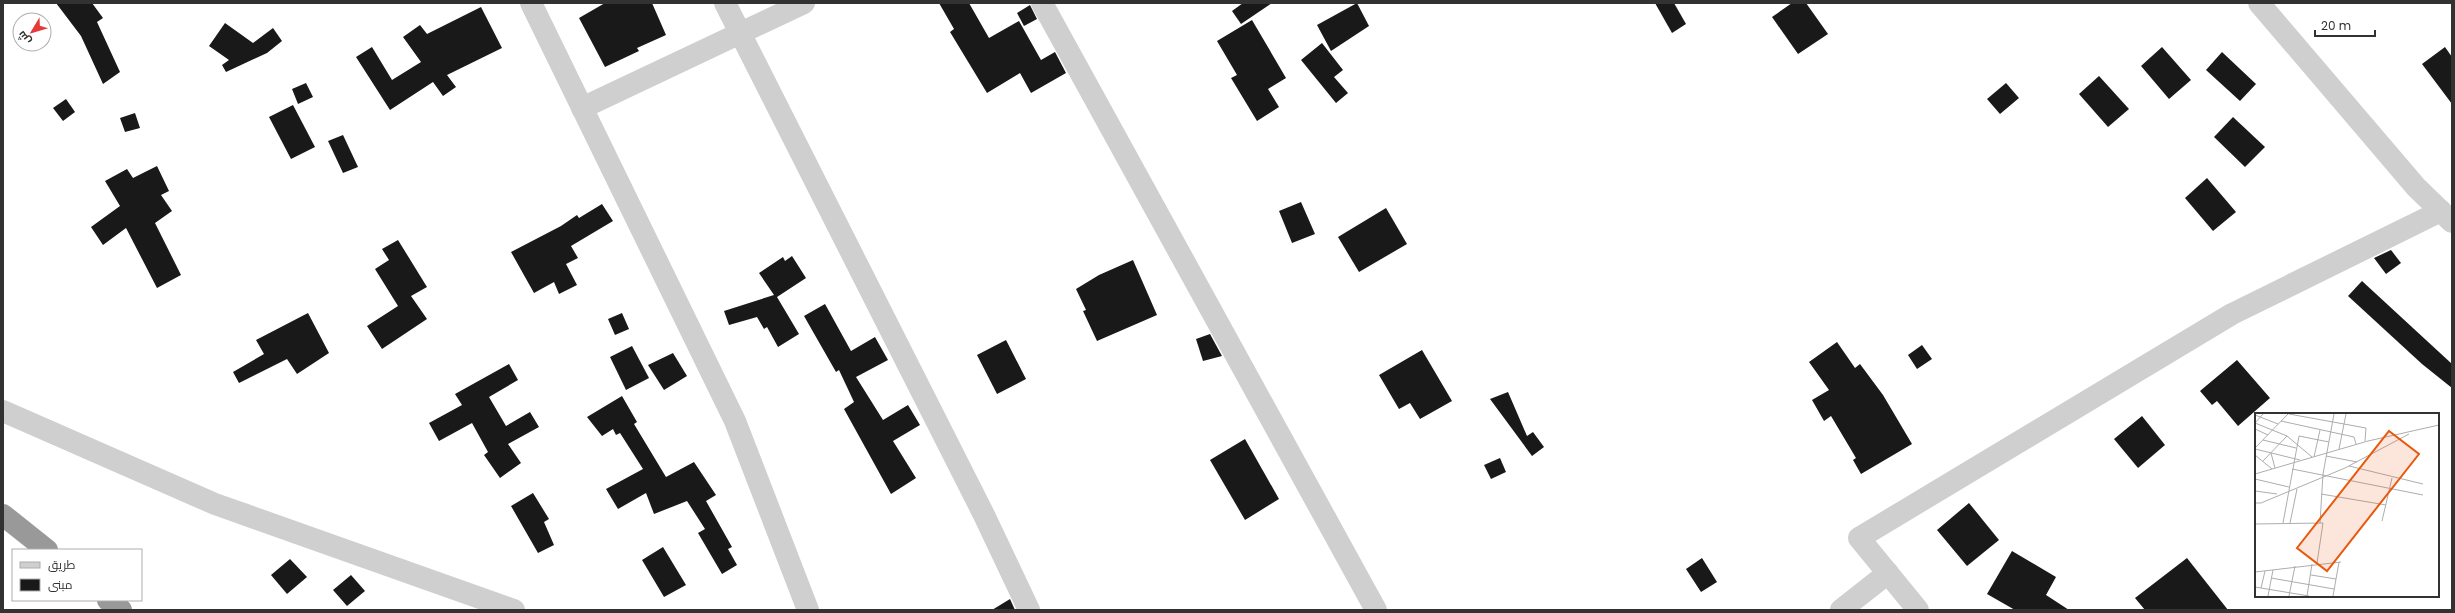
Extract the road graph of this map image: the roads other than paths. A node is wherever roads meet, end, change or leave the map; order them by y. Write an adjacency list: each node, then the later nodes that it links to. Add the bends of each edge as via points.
1 (531, 3): 7 (street)
2 (725, 3): 6 (street)
3 (804, 3): 6 (street)
4 (1042, 3): 18 (street)
5 (2258, 3): 8 (street, via 2416,187)
6 (740, 33): 7 (street); 17 (street, via 984,515)
7 (582, 108): 16 (street, via 736,421)
8 (2446, 216): 12 (street, via 2232,314 1859,538)
9 (3, 411): 15 (street, via 215,504)
10 (3, 515): 11 (highway)
11 (45, 549)
12 (1888, 573): 19 (street); 20 (street)
13 (109, 601): 14 (highway)
14 (121, 610)
15 (514, 610)
16 (808, 610)
17 (1029, 610)
18 (1376, 610)
19 (1840, 610)
20 (1918, 610)

